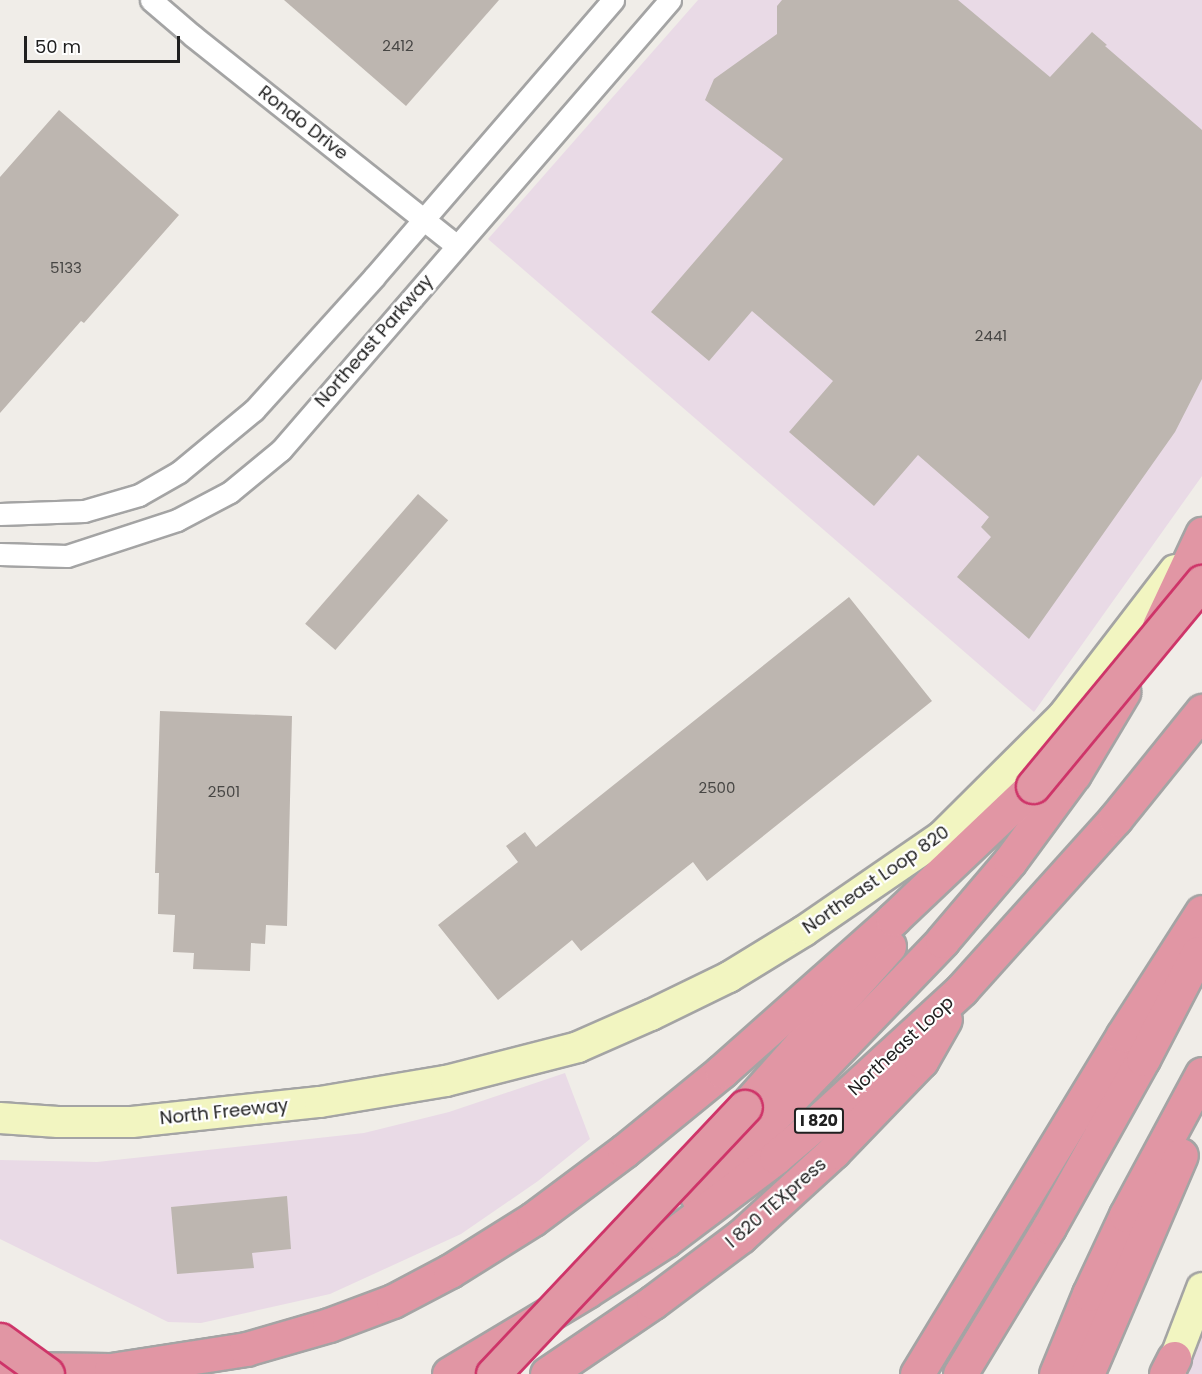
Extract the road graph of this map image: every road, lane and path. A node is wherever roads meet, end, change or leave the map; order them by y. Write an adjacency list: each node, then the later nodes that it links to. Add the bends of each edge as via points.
1 (151, 0): 4 (street, Rondo Drive)
2 (613, 0): 4 (street)
3 (670, 0): 5 (street, Northeast Parkway)
4 (425, 218): 5 (street, Rondo Drive); 6 (street, via 254,410 179,472 139,495 84,511)
5 (456, 245): 8 (street, Northeast Parkway, via 281,450 230,492 177,520 67,556)
6 (0, 513)
7 (1202, 534): 16 (main road, Northeast Loop 820, via 1063,716 942,836 804,931 729,977 578,1047); 20 (highway, via 1156,633 1115,706 1074,774 1010,861 942,941 723,1171)
8 (0, 554)
9 (1202, 582): 11 (highway, bridge)
10 (1202, 711): 14 (highway, Northeast Loop / I 820, via 1115,819)
11 (1033, 786): 22 (highway, via 893,919 722,1071 533,1219 450,1271 393,1301 246,1349 111,1370); 26 (highway, bridge, via 745,1107)
12 (1202, 912): 28 (highway)
13 (1202, 945): 29 (highway, via 1143,1059)
14 (962, 989): 20 (highway, Northeast Loop / I 820, via 872,1075 776,1157 666,1240); 27 (highway, I 820 TEXpress, via 921,1061 833,1152 741,1236)
15 (1202, 1074): 30 (highway, via 1126,1215)
16 (446, 1081): 18 (main road, North Freeway, via 320,1102 132,1122)
17 (1202, 1113): 31 (highway, via 1143,1239)
18 (0, 1118)
19 (1202, 1288): 23 (main road)
20 (586, 1292): 25 (highway, Northeast Loop / I 820)
21 (0, 1340): 24 (highway, bridge)
22 (0, 1369)
23 (1170, 1369)
24 (47, 1374)
25 (449, 1374)
26 (493, 1374)
27 (547, 1374)
28 (917, 1374)
29 (960, 1374)
30 (1056, 1374)
31 (1087, 1374)

